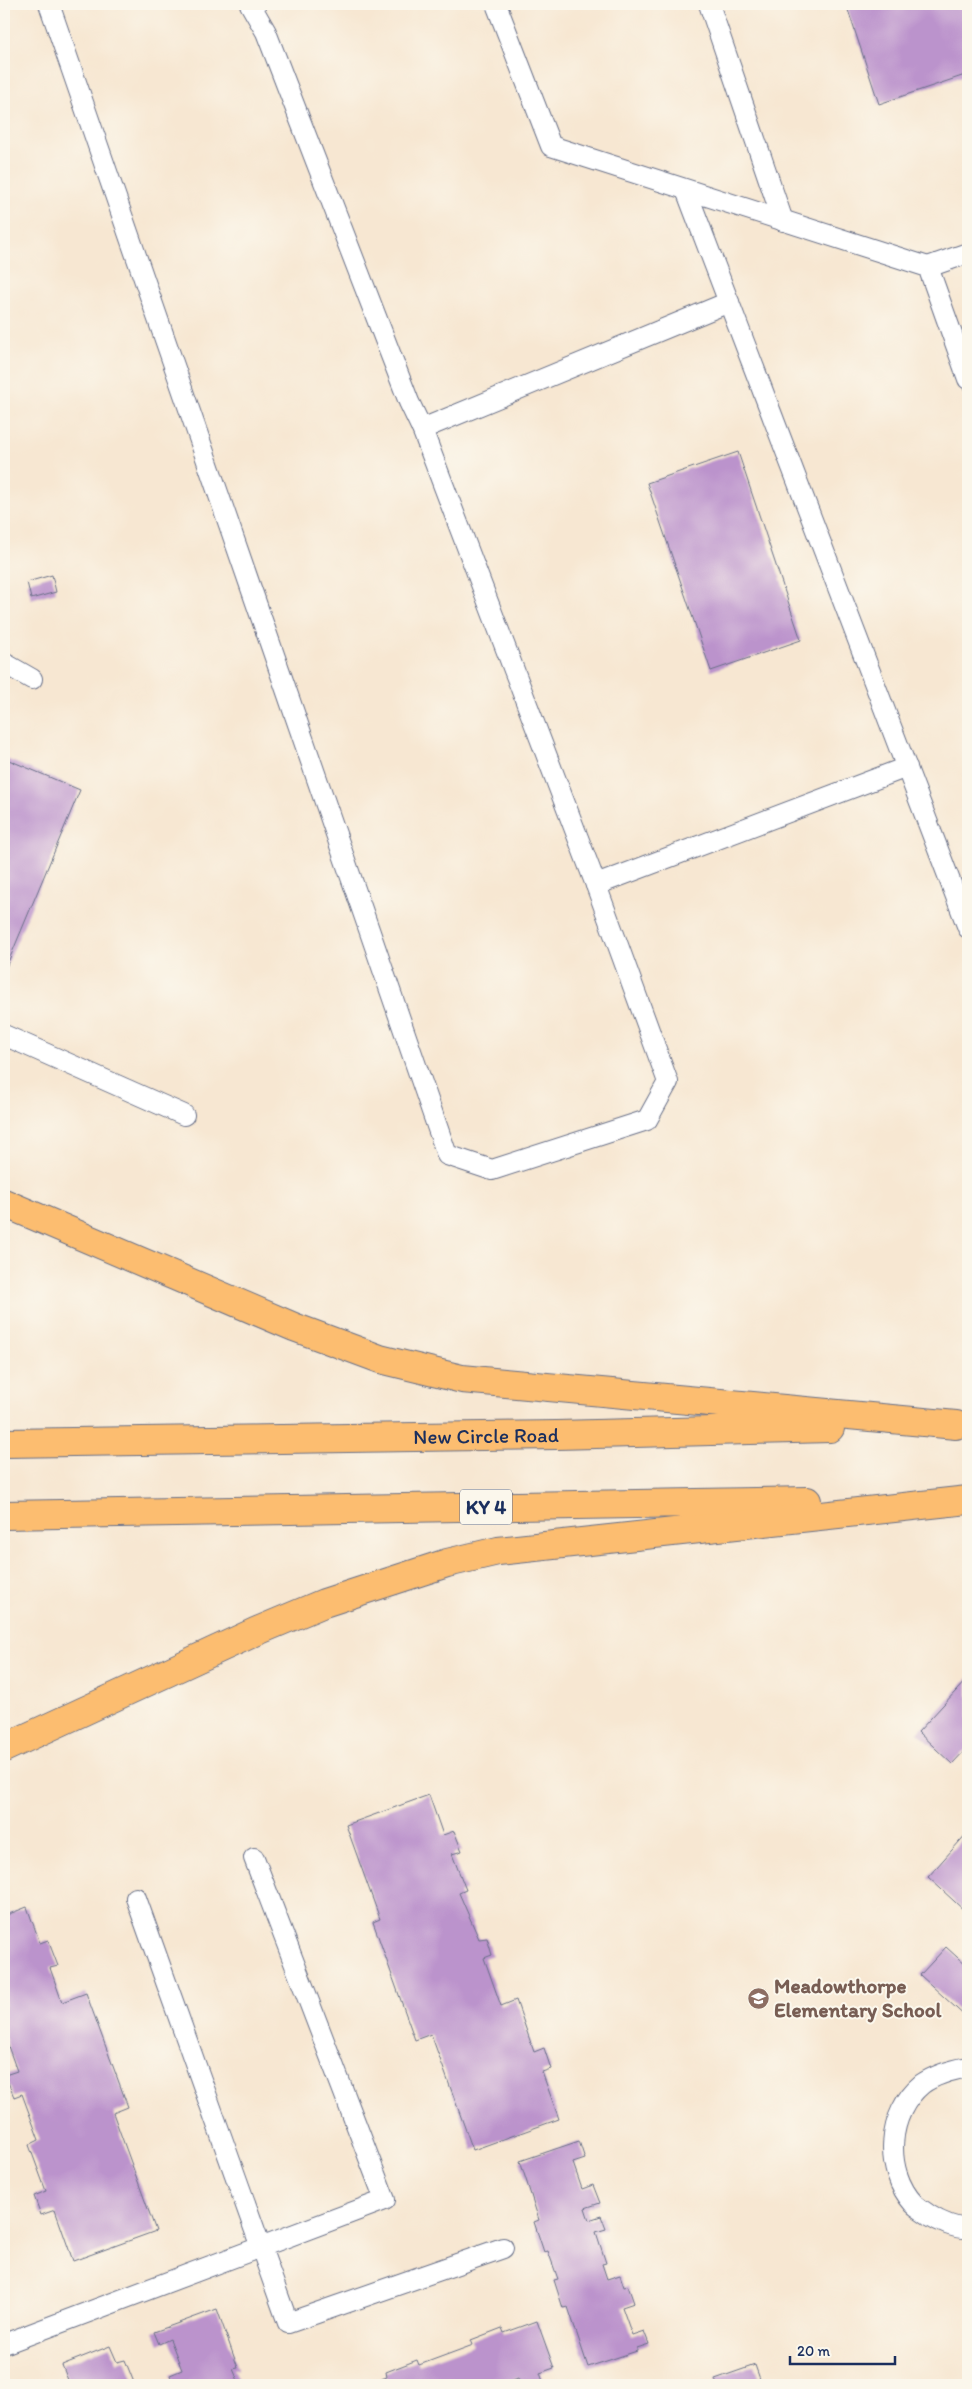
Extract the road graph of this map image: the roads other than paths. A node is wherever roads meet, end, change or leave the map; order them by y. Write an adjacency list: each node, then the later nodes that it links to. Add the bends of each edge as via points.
1 (49, 4): 15 (lane, via 447,1155 492,1170 629,1126 647,1120 668,1082)
2 (250, 4): 11 (lane, via 266,32)
3 (496, 4): 5 (lane, via 551,146)
4 (708, 4): 6 (lane)
5 (686, 190): 6 (lane); 9 (lane)
6 (783, 221): 8 (lane)
7 (968, 253): 8 (lane)
8 (928, 267): 10 (lane)
9 (729, 302): 11 (lane); 14 (lane)
10 (968, 378)
11 (422, 429): 15 (lane)
12 (4, 663): 13 (lane)
13 (32, 679)
14 (907, 767): 15 (lane); 16 (lane)
15 (596, 885)
16 (968, 928)
17 (4, 1035): 18 (lane)
18 (184, 1115)
19 (4, 1203): 20 (highway, via 294,1327 380,1359 462,1378)
20 (962, 1425): 21 (highway, New Circle Road)
21 (4, 1443)
22 (968, 1499): 23 (highway, KY 4); 24 (highway, via 498,1551 447,1563 324,1603)
23 (4, 1515)
24 (4, 1748)
25 (254, 1858): 29 (lane, via 385,2200)
26 (136, 1898): 29 (lane)
27 (968, 2067): 28 (lane, via 946,2072 922,2084 905,2104 894,2128 892,2155 899,2181 914,2204 936,2220)
28 (968, 2228)
29 (261, 2247): 30 (lane, via 288,2323); 31 (lane)
30 (504, 2248)
31 (4, 2344)

